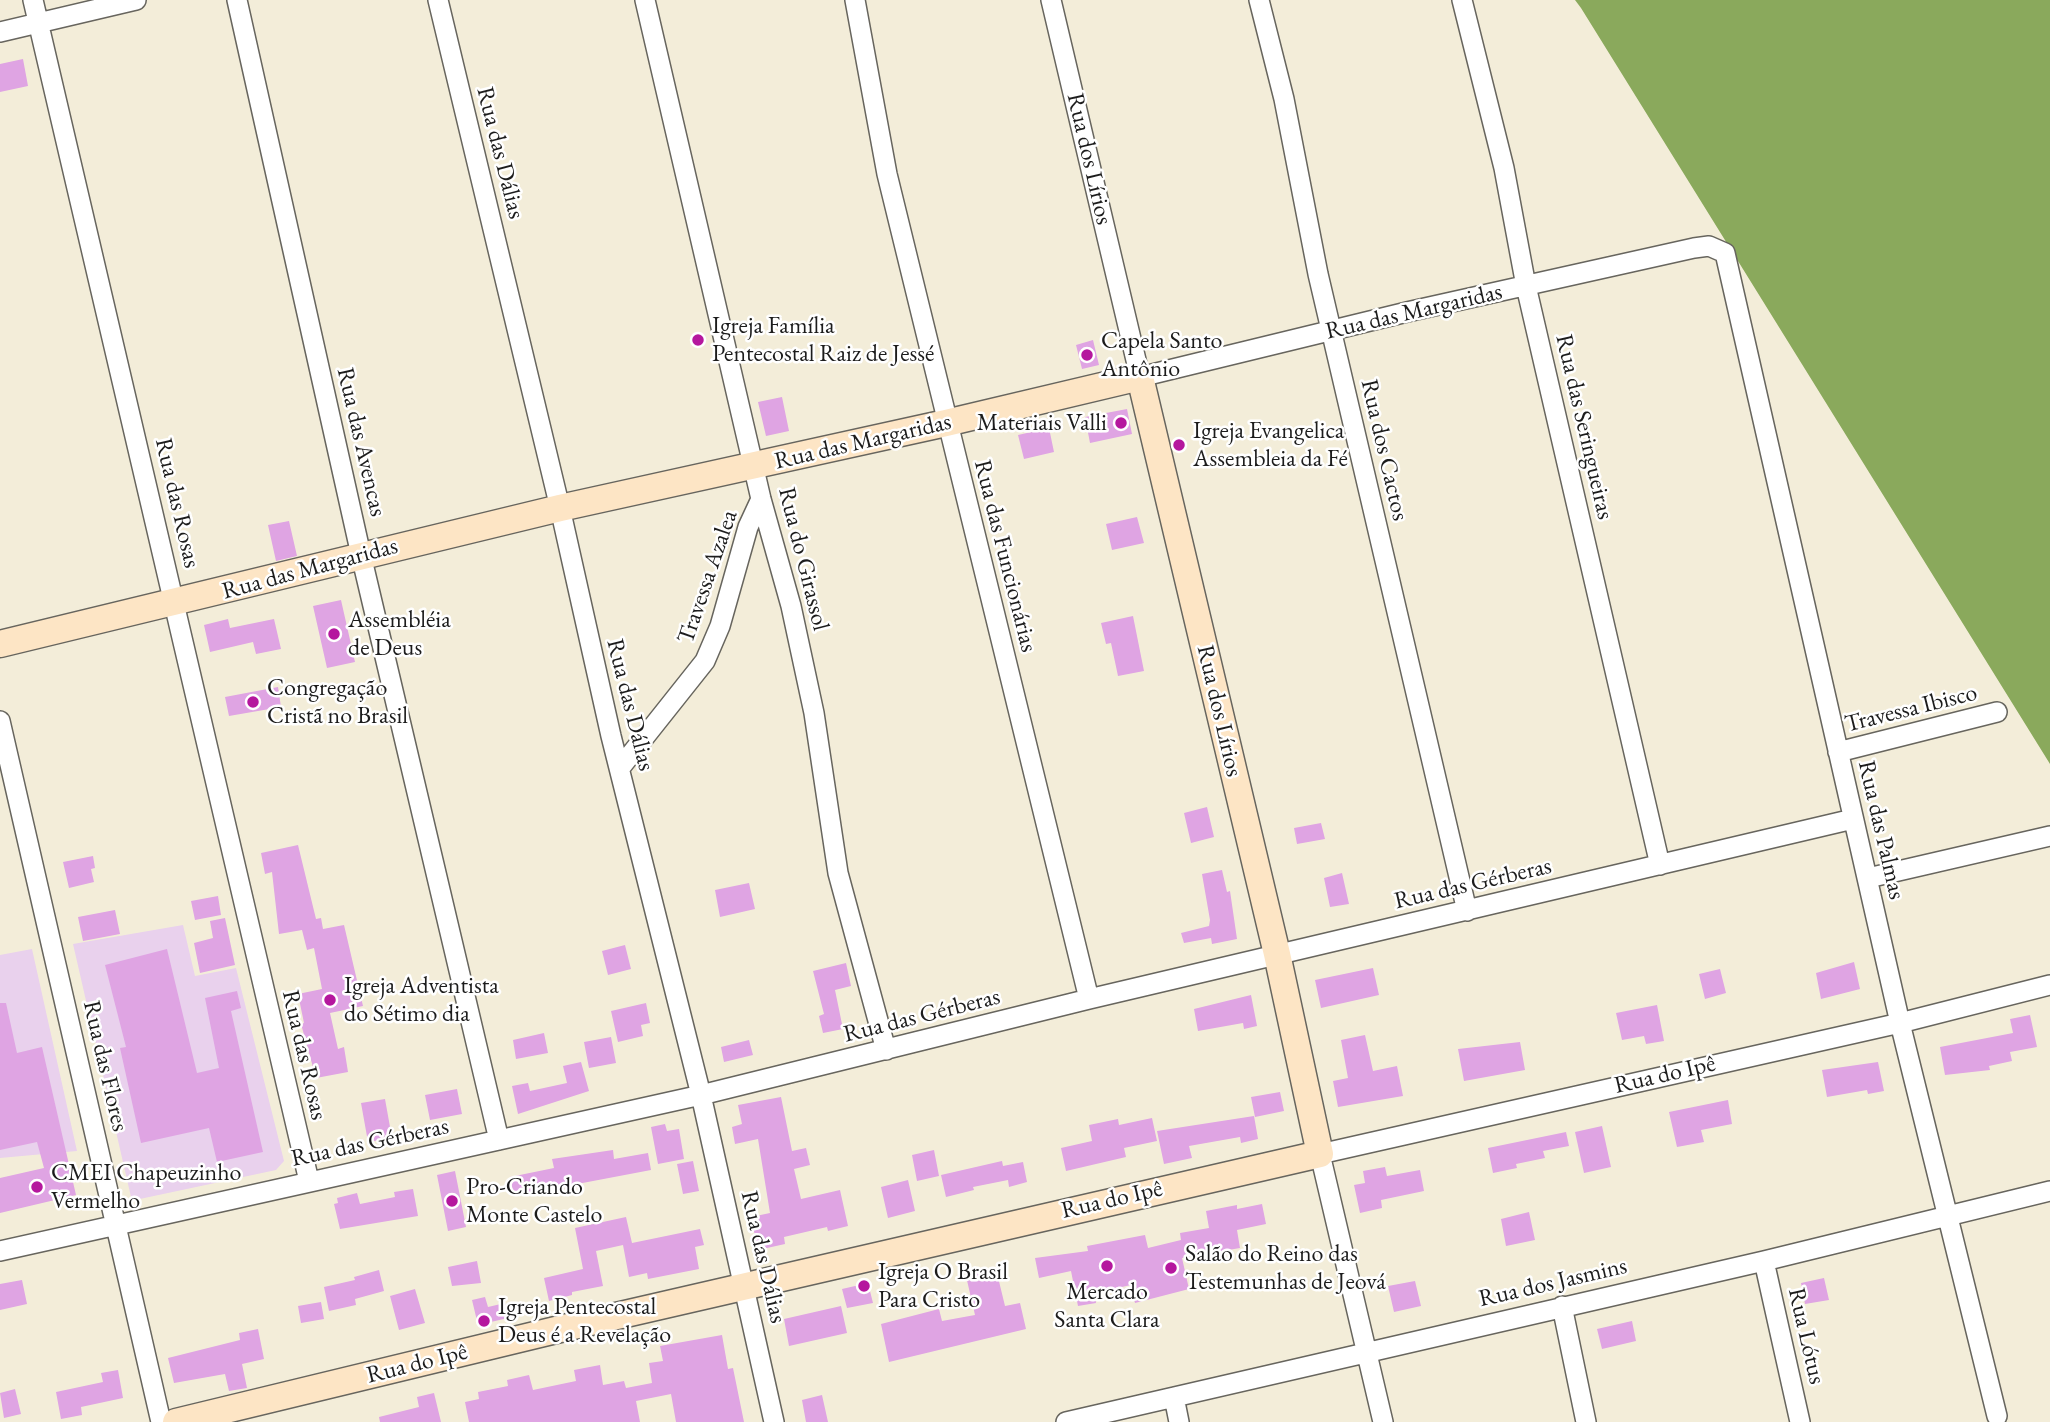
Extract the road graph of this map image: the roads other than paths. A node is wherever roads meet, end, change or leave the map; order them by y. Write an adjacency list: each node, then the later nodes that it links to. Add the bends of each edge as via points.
1 (33, 0): 10 (street, Rua das Rosas)
2 (136, 0): 10 (street)
3 (237, 0): 20 (street, Rua das Avencas)
4 (438, 0): 19 (street, Rua das Dálias)
5 (645, 0): 17 (street, Rua do Girassol)
6 (855, 0): 16 (street, Rua das Funcionárias, via 887,174)
7 (1051, 0): 15 (street, Rua dos Lírios)
8 (1259, 0): 14 (street, Rua dos Cactos)
9 (1462, 0): 13 (street, Rua das Seringueiras, via 1504,168)
10 (38, 23): 11 (street); 21 (street, Rua das Rosas)
11 (0, 32)
12 (1725, 253): 13 (street, Rua das Margaridas, via 1709,246 1694,248); 25 (street, Rua das Palmas)
13 (1526, 286): 14 (street, Rua das Margaridas); 29 (street, Rua das Seringueiras)
14 (1331, 331): 15 (street, Rua das Margaridas); 31 (street, Rua dos Cactos)
15 (1140, 377): 16 (street, Rua das Margaridas); 32 (street, Rua dos Lírios)
16 (946, 423): 17 (street, Rua das Margaridas); 34 (street, Rua das Funcionárias)
17 (754, 466): 18 (street, Rua do Girassol); 19 (street, Rua das Margaridas)
18 (761, 499): 26 (street, Travessa Azalea, via 744,537 720,626 705,662); 36 (street, Rua do Girassol, via 808,684 838,873)
19 (560, 508): 20 (street, Rua das Margaridas); 26 (street, Rua das Dálias)
20 (361, 555): 21 (street, Rua das Margaridas); 38 (street, Rua das Avencas)
21 (176, 604): 22 (street, Rua das Margaridas); 40 (street, Rua das Rosas)
22 (0, 644)
23 (1997, 712): 25 (street, Travessa Ibisco)
24 (0, 721): 43 (street, Rua das Flores)
25 (1838, 752): 27 (street, Rua das Palmas)
26 (620, 768): 37 (street, Rua das Dálias)
27 (1853, 819): 29 (street, Rua das Gérberas); 30 (street, Rua das Palmas)
28 (2050, 836): 30 (street)
29 (1660, 865): 31 (street, Rua das Gérberas)
30 (1868, 878): 35 (street, Rua das Palmas)
31 (1466, 911): 32 (street, Rua das Gérberas)
32 (1277, 954): 34 (street, Rua das Gérberas); 39 (street, Rua dos Lírios)
33 (2050, 985): 35 (street, Rua do Ipê)
34 (1088, 999): 36 (street, Rua das Gérberas)
35 (1900, 1023): 39 (street, Rua do Ipê); 42 (street, Rua das Palmas)
36 (886, 1050): 37 (street, Rua das Gérberas)
37 (701, 1095): 38 (street, Rua das Gérberas); 46 (street, Rua das Dálias)
38 (499, 1140): 40 (street, Rua das Gérberas)
39 (1320, 1154): 46 (street, Rua do Ipê); 48 (street, Rua dos Lírios)
40 (309, 1181): 43 (street, Rua das Gérberas)
41 (2050, 1191): 42 (street, Rua dos Jasmins)
42 (1948, 1216): 45 (street, Rua dos Jasmins); 50 (street, Rua das Palmas)
43 (117, 1224): 44 (street, Rua das Gérberas); 52 (street, Rua das Flores)
44 (0, 1251)
45 (1764, 1261): 47 (street, Rua dos Jasmins); 59 (street, Rua Lótus)
46 (746, 1287): 53 (street, Rua do Ipê); 54 (street, Rua das Dálias)
47 (1562, 1306): 48 (street, Rua dos Jasmins); 58 (street)
48 (1366, 1351): 49 (street, Rua dos Jasmins); 57 (street, Rua dos Lírios)
49 (1174, 1397): 51 (street, Rua dos Jasmins); 56 (street)
50 (1997, 1416)
51 (1095, 1419): 55 (street, Rua dos Jasmins)
52 (161, 1422)
53 (176, 1422)
54 (774, 1422)
55 (1066, 1422)
56 (1180, 1422)
57 (1383, 1422)
58 (1586, 1422)
59 (1800, 1422)

